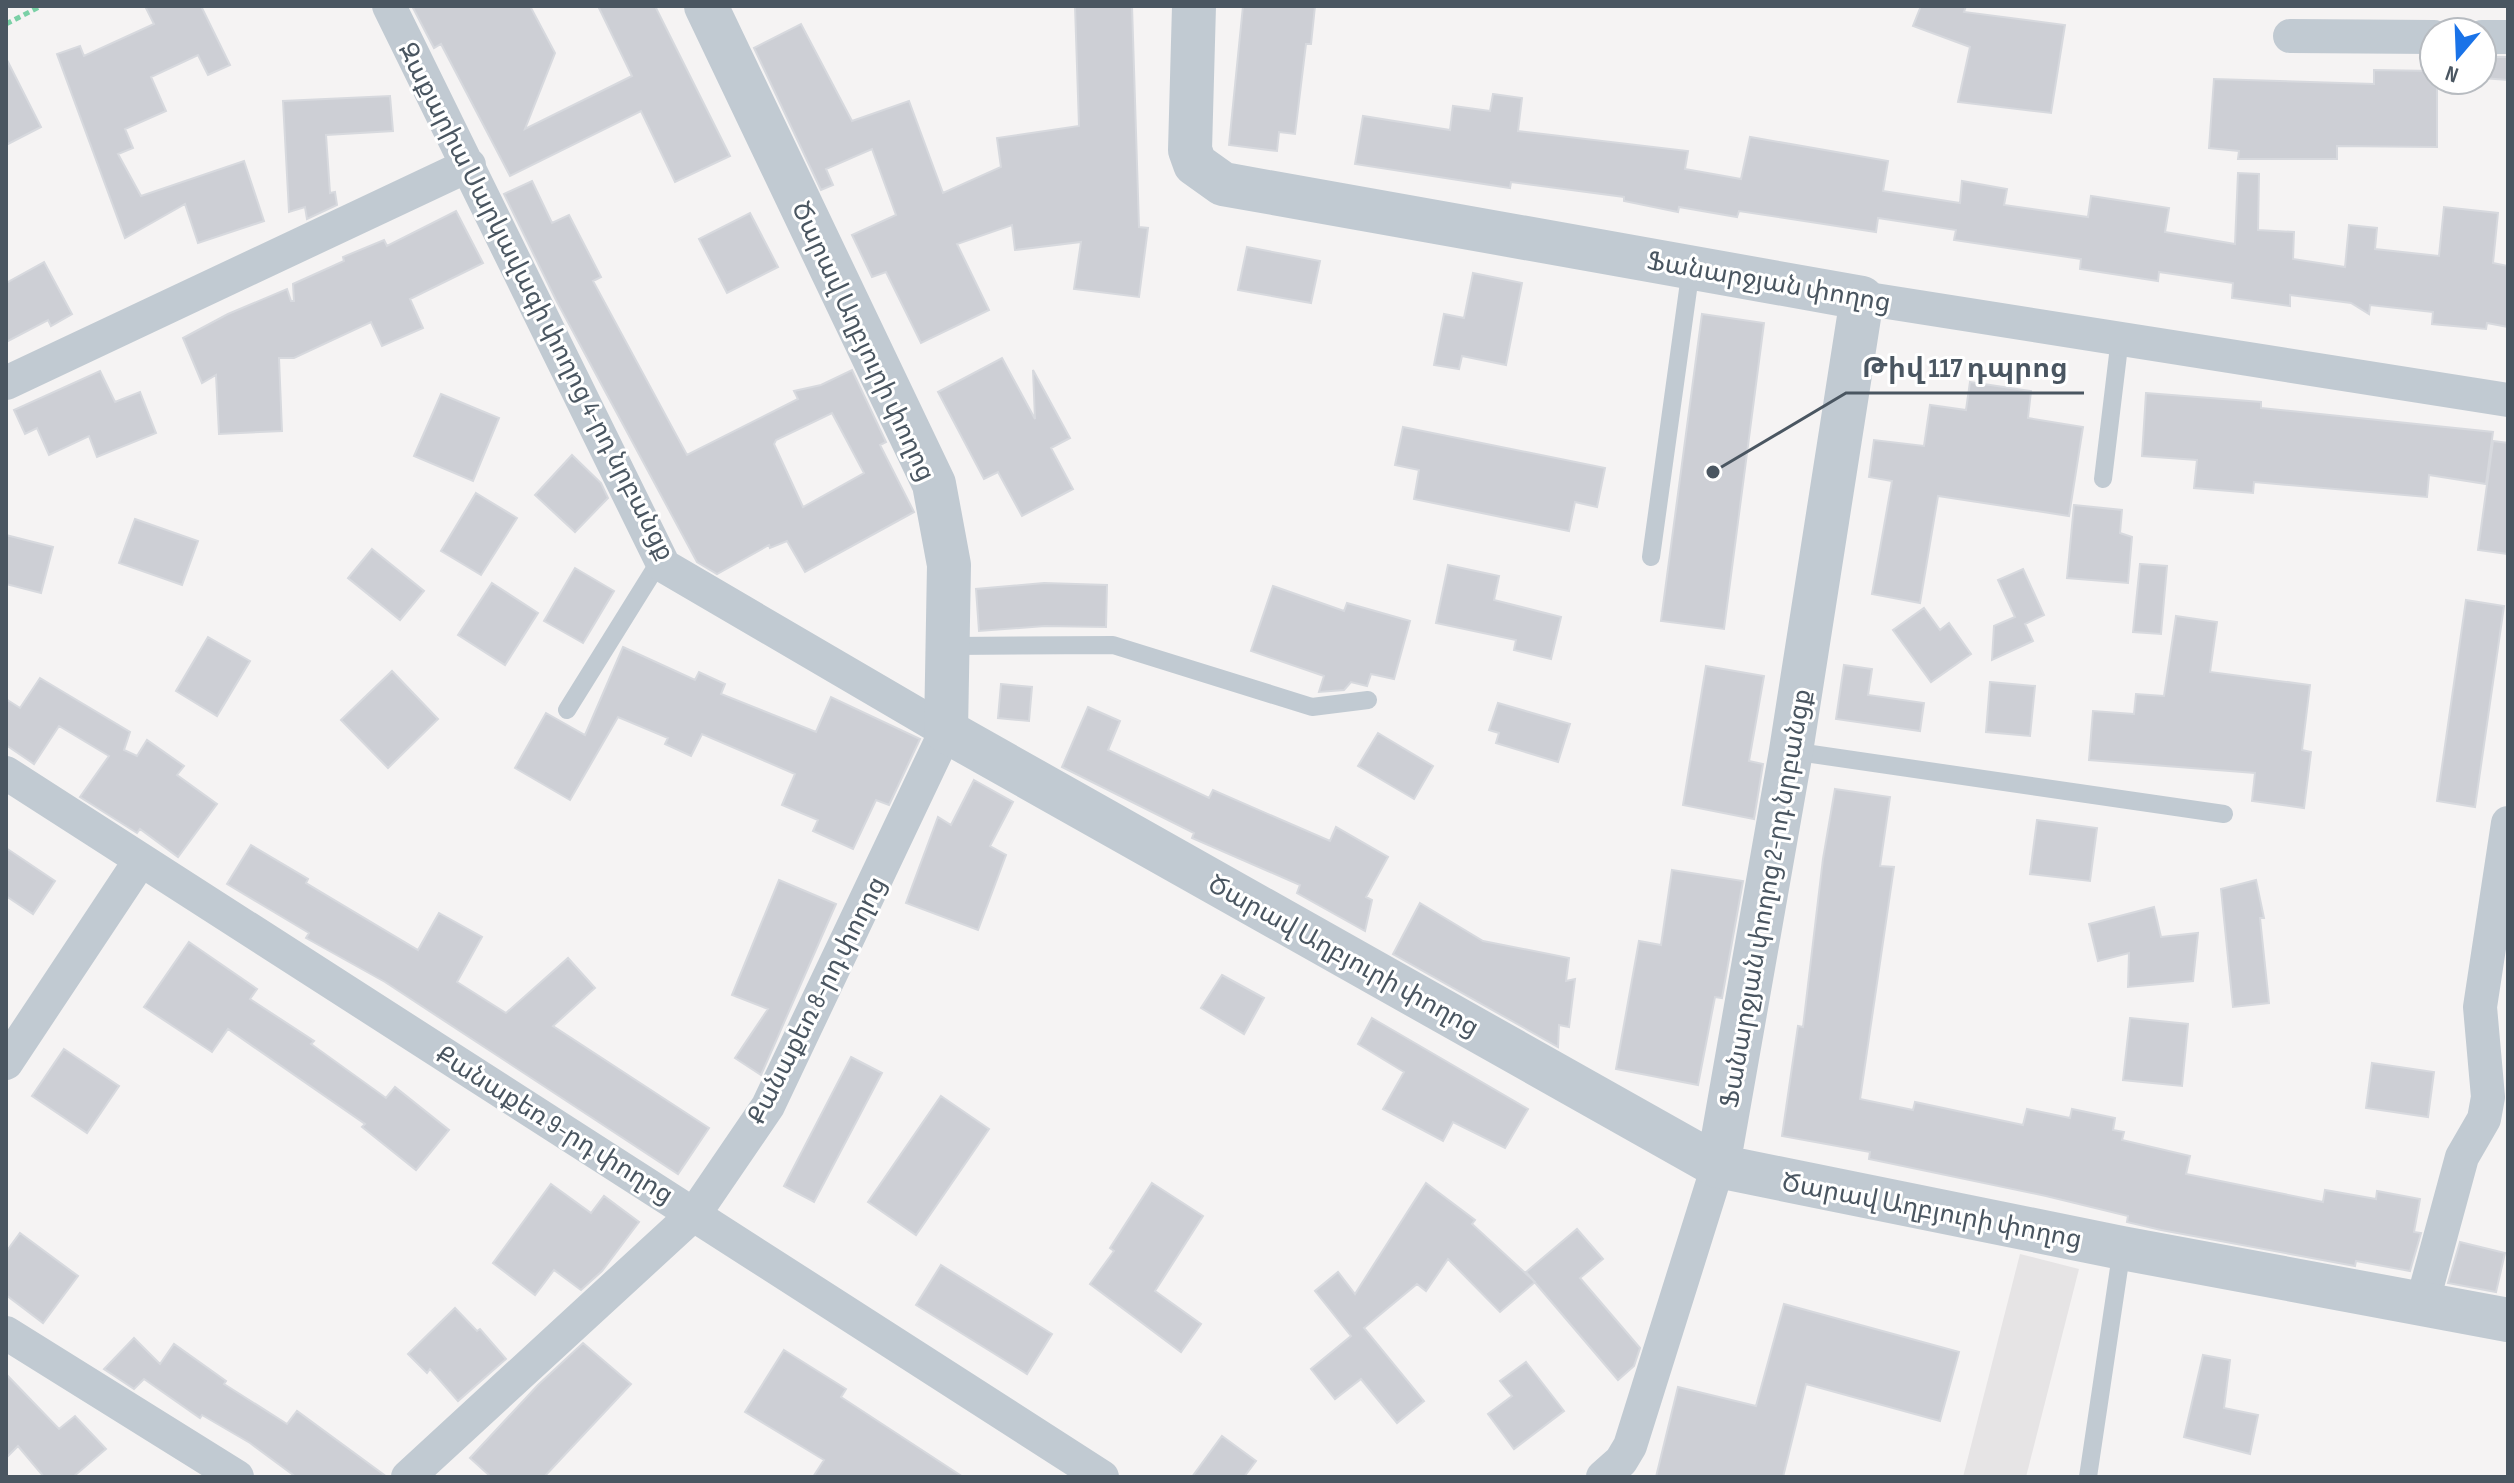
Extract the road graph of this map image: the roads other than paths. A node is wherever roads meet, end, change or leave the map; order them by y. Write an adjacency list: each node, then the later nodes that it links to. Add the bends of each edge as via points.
1 (389, 6): 6 (street, Զաքարիա Սարկավագի փողոց 4-րդ նրբանցք)
2 (706, 6): 15 (street, Ծարավ Աղբյուրի փողոց, via 934,484 949,565)
3 (1194, 6): 7 (street, Ֆանարջյան փողոց, via 1190,150 1195,164 1223,184)
4 (2290, 36): 5 (street)
5 (2418, 37)
6 (469, 165): 10 (street); 14 (street, Զաքարիա Սարկավագի փողոց 4-րդ նրբանցք)
7 (1691, 268): 8 (street, Ֆանարջյան փողոց); 13 (lane)
8 (1862, 298): 9 (street, Ֆանարջյան փողոց); 19 (street, Ֆանարջյան փողոց 2-րդ նրբանցք)
9 (2120, 338): 11 (street, Ֆանարջյան փողոց); 12 (lane)
10 (6, 383)
11 (2508, 400)
12 (2103, 479)
13 (1651, 557)
14 (661, 559): 17 (lane); 18 (street, Զաքարիա Սարկավագի փողոց 4-րդ նրբանցք, via 664,566)
15 (950, 646): 16 (lane, via 1113,645 1312,707); 18 (street, Ծարավ Աղբյուրի փողոց)
16 (1368, 700)
17 (567, 710)
18 (946, 731): 25 (street, Ծարավ Աղբյուրի փողոց); 26 (street, Քանաքեռ 8-րդ փողոց, via 768,1106)
19 (1791, 751): 21 (lane); 25 (street, Ֆանարջյան փողոց 2-րդ նրբանցք)
20 (6, 773): 23 (street, Քանաքեռ 9-րդ փողոց)
21 (2224, 814)
22 (2508, 823): 28 (street, via 2480,1007 2488,1097 2484,1119 2462,1157)
23 (140, 861): 24 (street); 26 (street, Քանաքեռ 9-րդ փողոց)
24 (6, 1063)
25 (1718, 1166): 27 (street, Ծարավ Աղբյուրի փողոց); 34 (street, Ֆանարջյան փողոց 2-րդ նրբանցք, via 1630,1446)
26 (695, 1213): 32 (street, Քանաքեռ 8-րդ փողոց); 33 (street, Քանաքեռ 9-րդ փողոց)
27 (2122, 1248): 28 (street, Ծարավ Աղբյուրի փողոց); 35 (lane)
28 (2422, 1304): 29 (street, Ծարավ Աղբյուրի փողոց)
29 (2508, 1320)
30 (6, 1333): 31 (street)
31 (237, 1477)
32 (408, 1477)
33 (1102, 1477)
34 (1603, 1477)
35 (2088, 1477)

